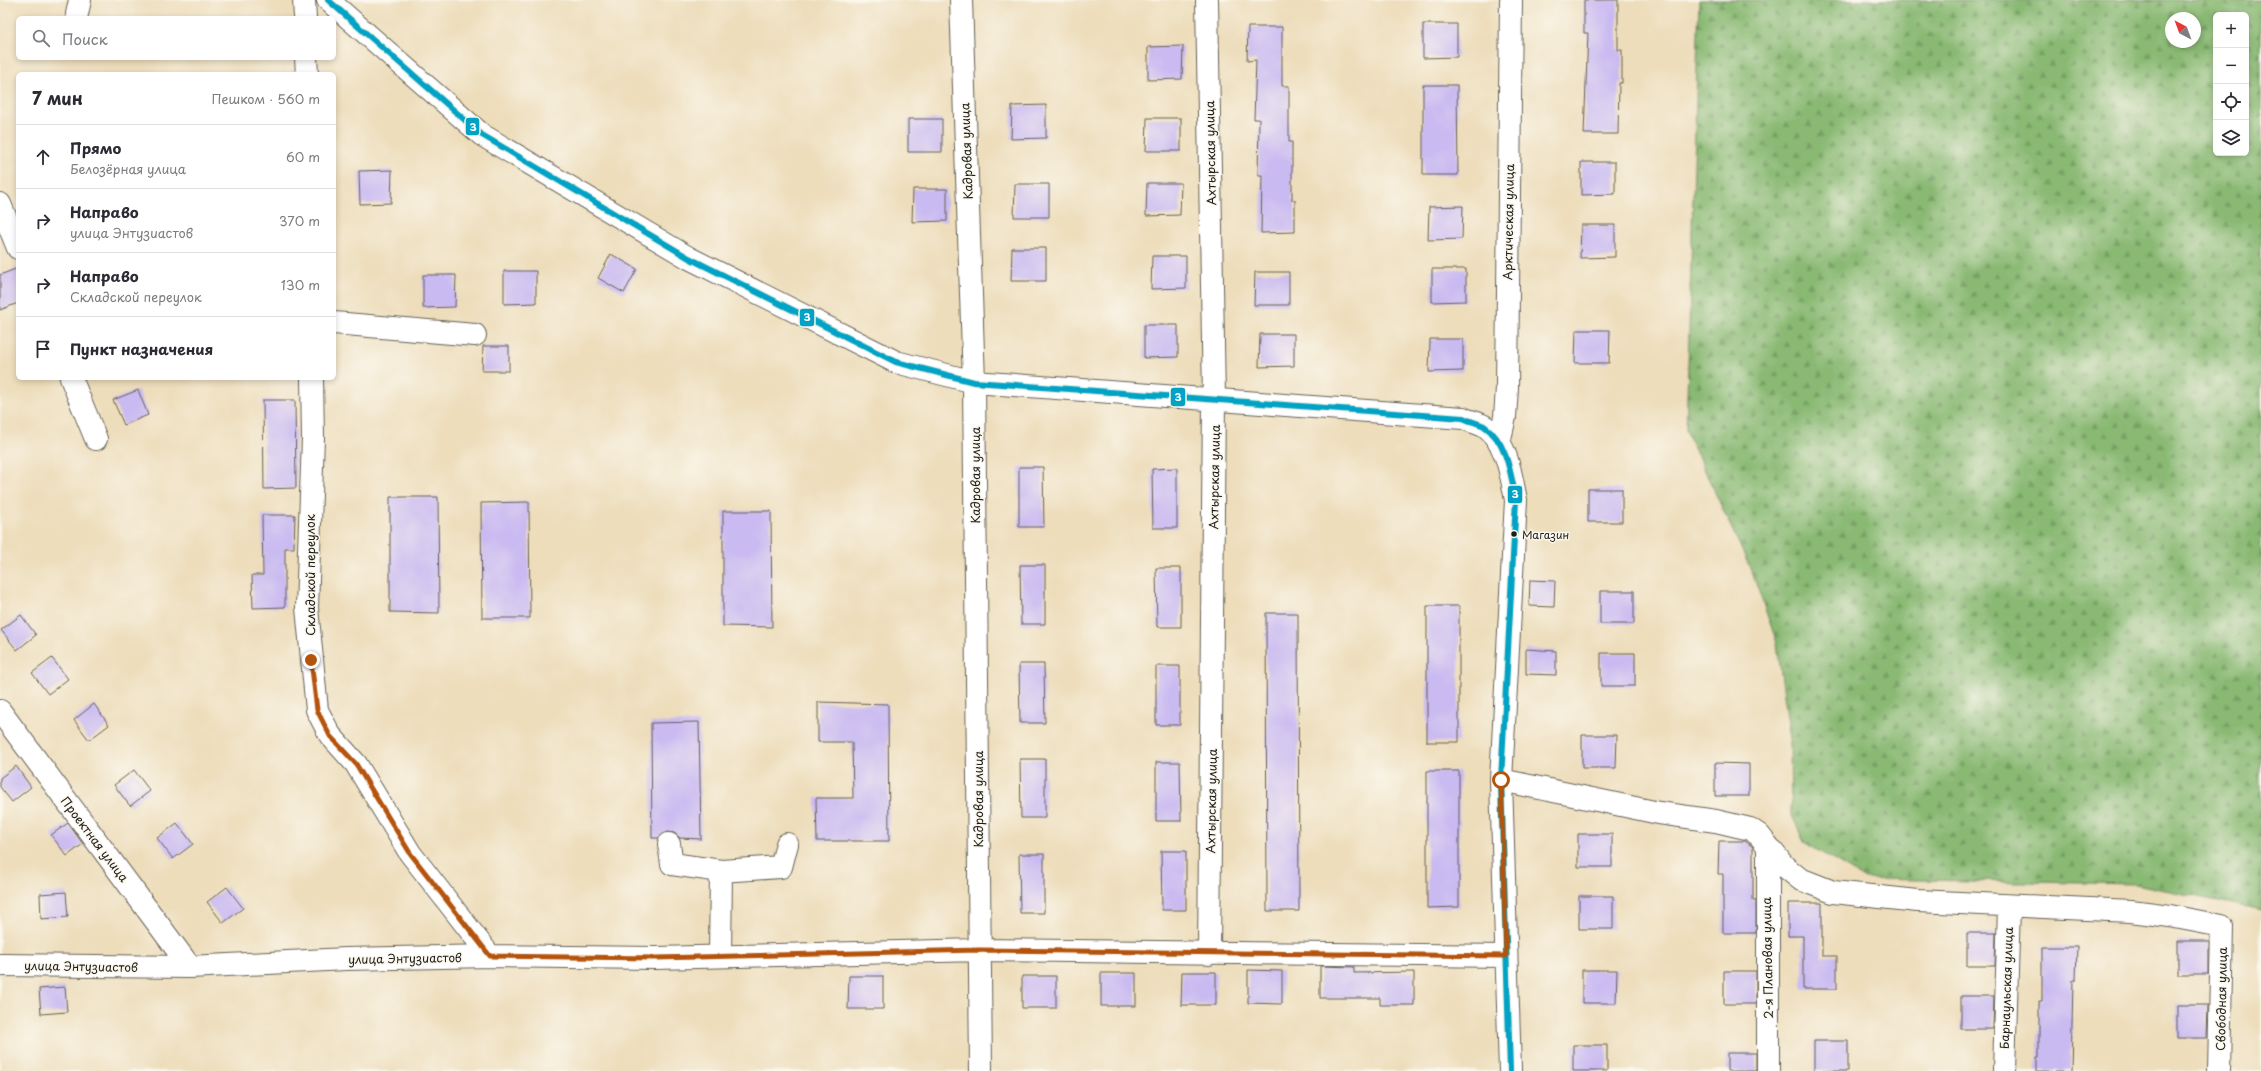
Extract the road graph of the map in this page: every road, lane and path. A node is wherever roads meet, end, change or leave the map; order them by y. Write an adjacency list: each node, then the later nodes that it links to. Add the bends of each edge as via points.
1 (304, 0): 6 (street)
2 (328, 0): 15 (street, via 482,135 676,250 896,362)
3 (961, 0): 15 (street, Кадровая улица)
4 (1207, 0): 16 (street, Ахтырская улица)
5 (1510, 0): 18 (street, Арктическая улица, via 1507,388 1505,417)
6 (305, 16)
7 (306, 60): 8 (street)
8 (307, 72)
9 (0, 204): 10 (street)
10 (16, 243)
11 (336, 323): 12 (street)
12 (475, 335)
13 (72, 380): 17 (street)
14 (312, 380): 28 (street, Складской переулок, via 313,438 307,608 317,710 330,736 356,764 410,853)
15 (974, 382): 16 (street); 26 (street, Кадровая улица)
16 (1214, 399): 18 (street, via 1463,418 1484,426); 27 (street, Ахтырская улица)
17 (96, 439)
18 (1499, 443): 20 (street, via 1510,469 1516,500)
19 (0, 711): 32 (street, Проектная улица)
20 (1501, 780): 23 (street, via 1659,813 1741,826 1759,835); 30 (street)
21 (669, 844): 24 (street, via 672,864)
22 (787, 844): 24 (street, via 781,867)
23 (1768, 846): 25 (street, via 1784,866 1800,879 1833,892 1918,901); 35 (street, 2-я Плановая улица)
24 (721, 871): 29 (street)
25 (2009, 906): 36 (street, Барнаульская улица); 37 (street, Свободная улица, via 2131,911 2222,926)
26 (979, 950): 27 (street, улица Энтузиастов); 29 (street, улица Энтузиастов); 33 (street, Кадровая улица)
27 (1209, 954): 30 (street, улица Энтузиастов)
28 (490, 956): 29 (street, улица Энтузиастов); 32 (street, улица Энтузиастов, via 346,959)
29 (720, 956)
30 (1506, 956): 34 (street)
31 (0, 965): 32 (street, улица Энтузиастов)
32 (190, 967)
33 (981, 1071)
34 (1510, 1071)
35 (1768, 1071)
36 (2004, 1071)
37 (2219, 1071)

